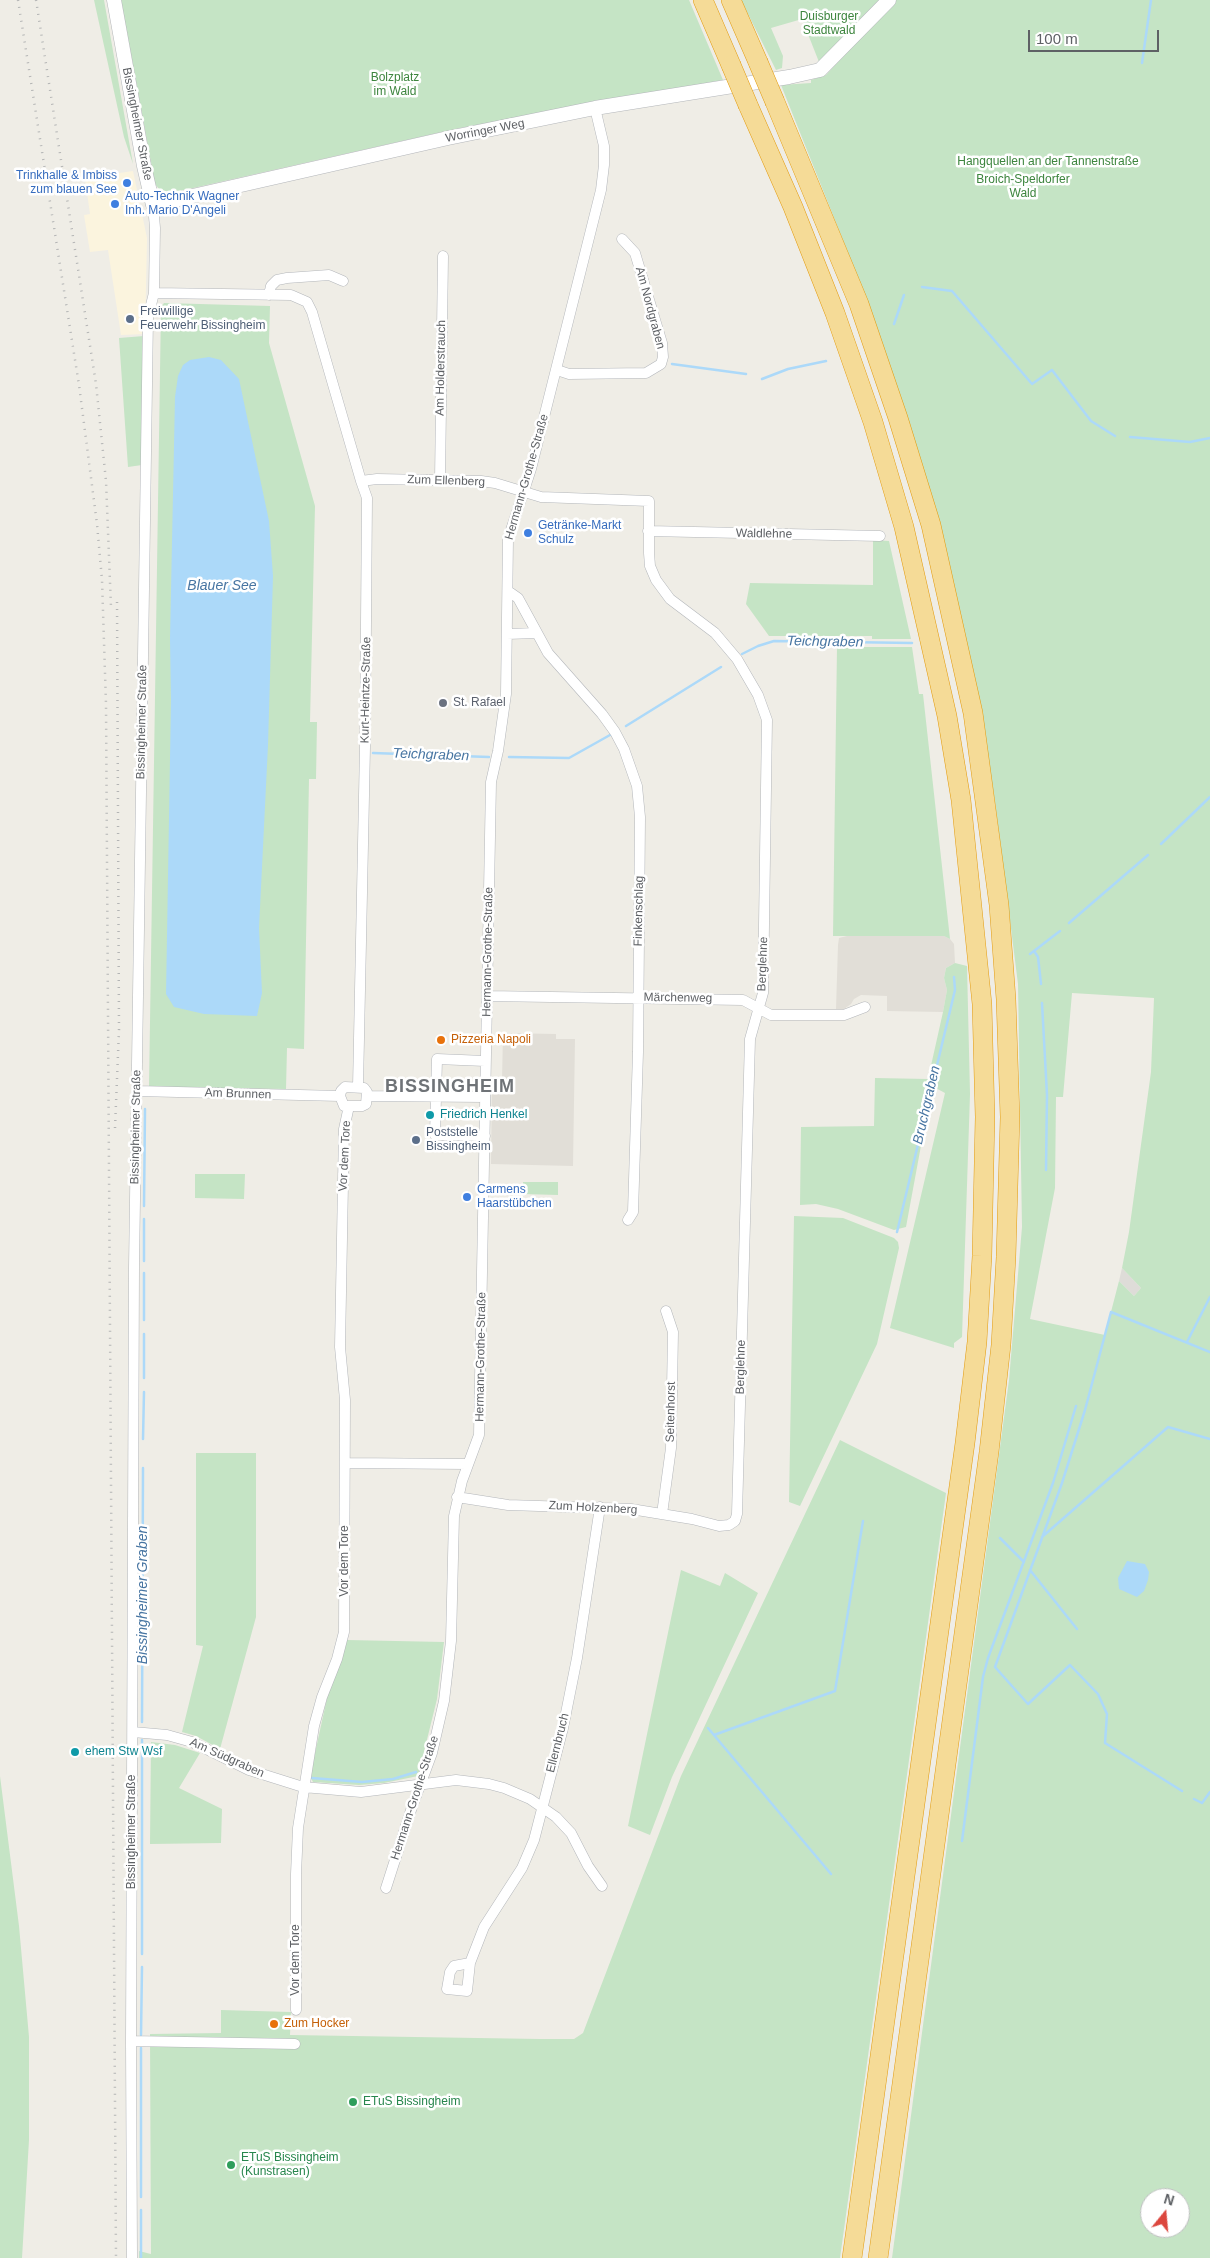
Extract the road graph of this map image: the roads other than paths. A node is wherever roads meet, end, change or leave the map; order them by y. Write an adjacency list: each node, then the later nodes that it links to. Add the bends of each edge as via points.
1 (114, 0): 6 (street, Bissingheimer Straße)
2 (703, 0): 54 (highway, bridge, via 835,313 873,422 904,527 947,716 964,828 982,1004 985,1117 977,1342)
3 (731, 0): 55 (highway, bridge, via 860,304 931,525 973,713 999,905 1006,999 1010,1117 1001,1345)
4 (889, 0): 5 (street, Worringer Weg, via 820,70)
5 (594, 108): 6 (street, Worringer Weg); 12 (street, Hermann-Grothe-Straße, via 604,146 604,171)
6 (153, 205): 10 (street, Bissingheimer Straße, via 156,217)
7 (622, 240): 12 (street, Am Nordgraben, via 635,253 662,343 661,364 646,373 569,374)
8 (443, 256): 13 (street, Am Holderstrauch)
9 (343, 281): 11 (street, via 329,275 287,278 277,280)
10 (154, 293): 11 (street); 28 (street, Bissingheimer Straße, via 148,326)
11 (269, 295): 14 (street, Kurt-Heintze-Straße, via 291,295 307,302 312,312)
12 (557, 370): 15 (street, Hermann-Grothe-Straße)
13 (440, 480): 14 (street, Zum Ellenberg, via 377,478); 15 (street, Zum Ellenberg, via 495,483)
14 (361, 482): 27 (street, Kurt-Heintze-Straße, via 368,507)
15 (522, 492): 16 (street, Zum Ellenberg, via 560,499); 19 (street, Hermann-Grothe-Straße, via 508,539)
16 (649, 501): 17 (street, Berglehne)
17 (648, 531): 18 (street, Waldlehne); 25 (street, Berglehne, via 650,566 656,580 670,599 715,634 737,659 758,695 767,720 763,993)
18 (880, 536)
19 (508, 591): 20 (street, Finkenschlag, via 518,598); 21 (street, Hermann-Grothe-Straße)
20 (536, 633): 21 (street); 23 (street, Finkenschlag, via 548,653 615,732 637,786 640,817)
21 (507, 634): 22 (street, Hermann-Grothe-Straße, via 506,694 491,782)
22 (487, 996): 23 (street, Märchenweg); 26 (street, Hermann-Grothe-Straße)
23 (638, 998): 25 (street, Märchenweg, via 743,1000); 35 (street, Finkenschlag, via 633,1212)
24 (865, 1007): 25 (street, Märchenweg, via 844,1015 771,1015)
25 (759, 1008): 42 (street, Berglehne, via 750,1038 738,1514)
26 (485, 1061): 31 (street, via 437,1059); 32 (street, Hermann-Grothe-Straße)
27 (358, 1087): 29 (street, Am Brunnen, via 345,1087); 30 (street, via 364,1088)
28 (137, 1091): 29 (street, Am Brunnen); 43 (street, Bissingheimer Straße)
29 (340, 1096): 33 (street, via 340,1102)
30 (368, 1096): 31 (street); 33 (street, via 366,1104)
31 (436, 1096): 32 (street); 34 (street, via 435,1135)
32 (486, 1097): 34 (street, Hermann-Grothe-Straße)
33 (349, 1106): 37 (street, Vor dem Tore, via 344,1129 340,1347 345,1400)
34 (485, 1136): 38 (street, Hermann-Grothe-Straße, via 479,1435)
35 (628, 1220)
36 (666, 1311): 41 (street, Seitenhorst, via 673,1332 671,1448)
37 (345, 1463): 38 (street); 45 (street, Vor dem Tore, via 344,1632 314,1726)
38 (468, 1464): 39 (street, Hermann-Grothe-Straße)
39 (457, 1497): 40 (street, Zum Holzenberg, via 508,1505); 44 (street, Hermann-Grothe-Straße, via 451,1641 444,1701)
40 (600, 1507): 41 (street, Zum Holzenberg); 46 (street, Ellernbruch, via 577,1658)
41 (662, 1514): 42 (street, Zum Holzenberg, via 719,1526)
42 (729, 1525)
43 (133, 1732): 45 (street, Am Südgraben, via 168,1735 192,1742 248,1770); 51 (street, Bissingheimer Straße)
44 (421, 1784): 45 (street, Am Südgraben, via 361,1792); 46 (street, Am Südgraben, via 456,1780 489,1784 518,1792); 48 (street, Hermann-Grothe-Straße)
45 (303, 1787): 50 (street, Vor dem Tore, via 296,1874)
46 (542, 1806): 47 (street, Am Südgraben, via 571,1833); 49 (street, Ellernbruch, via 534,1840 522,1868 484,1927)
47 (602, 1886)
48 (386, 1888)
49 (470, 1963)
50 (296, 2010)
51 (131, 2041): 52 (street); 53 (street, Bissingheimer Straße)
52 (296, 2044)
53 (132, 2258)
54 (852, 2258)
55 (878, 2258)

